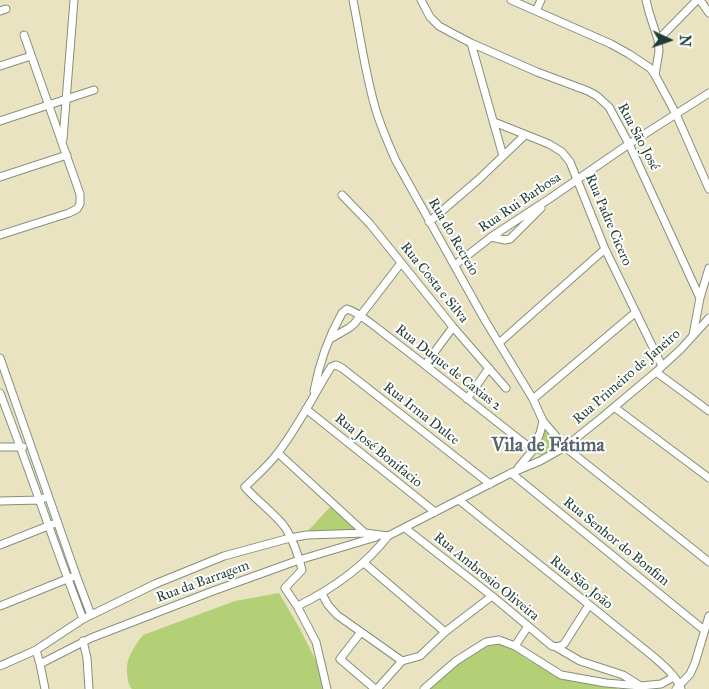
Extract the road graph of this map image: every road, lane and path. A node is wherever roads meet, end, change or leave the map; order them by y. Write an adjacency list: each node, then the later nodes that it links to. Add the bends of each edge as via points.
1 (74, 0): 18 (street)
2 (353, 0): 33 (street, Rua do Recreio, via 366,71 382,127 396,161)
3 (421, 0): 12 (street, Rua São José, via 430,17 440,26)
4 (511, 0): 8 (street)
5 (541, 0): 8 (street)
6 (646, 0): 11 (street)
7 (699, 0): 9 (street); 11 (street)
8 (536, 11): 15 (street, via 611,44 650,68)
9 (709, 13)
10 (24, 35): 13 (street)
11 (658, 40): 15 (street)
12 (471, 44): 22 (street); 25 (street, Rua São José, via 597,96 609,108)
13 (31, 56): 14 (street); 19 (street)
14 (0, 66)
15 (655, 75): 20 (street)
16 (94, 90): 18 (street)
17 (709, 92): 20 (street, Rua Rui Barbosa)
18 (66, 99): 19 (street); 24 (street)
19 (49, 104): 21 (street); 24 (street)
20 (676, 114): 25 (street, Rua Rui Barbosa); 30 (street)
21 (0, 121)
22 (494, 122): 23 (street, Rua Padre Cicero); 27 (street)
23 (526, 135): 27 (street); 29 (street, Rua Padre Cicero, via 562,152)
24 (62, 143): 26 (street)
25 (630, 144): 29 (street, Rua Rui Barbosa); 40 (street, Rua São José)
26 (66, 155): 28 (street); 34 (street, via 80,194 78,209)
27 (503, 156): 33 (street)
28 (0, 177)
29 (577, 179): 32 (street, Rua Rui Barbosa); 36 (street, Rua Padre Cicero)
30 (709, 190)
31 (342, 195): 37 (street, Rua Costa e Silva)
32 (549, 199): 35 (street, Rua Rui Barbosa); 35 (street, via 510,239)
33 (429, 222): 38 (street, Rua do Recreio)
34 (0, 235)
35 (491, 237): 38 (street, Rua Rui Barbosa)
36 (605, 249): 41 (street, Rua Padre Cicero); 47 (street)
37 (401, 262): 42 (street); 44 (street, Rua Costa e Silva)
38 (455, 266): 47 (street, Rua do Recreio)
39 (709, 268): 40 (street)
40 (700, 298): 45 (street)
41 (636, 312): 51 (street, Rua Padre Cicero); 57 (street)
42 (361, 316): 46 (street, via 350,328); 46 (street, Rua Duque de Caxias 2, via 346,309); 49 (street, Rua Duque de Caxias 2)
43 (709, 318): 45 (street, Rua Primeiro de Janeiro)
44 (453, 327): 49 (street); 50 (street, Rua Costa e Silva)
45 (694, 335): 51 (street, Rua Primeiro de Janeiro)
46 (329, 339): 55 (street, via 316,376)
47 (499, 343): 57 (street, Rua do Recreio)
48 (0, 358): 54 (street)
49 (425, 365): 56 (street, Rua Duque de Caxias 2)
50 (489, 368): 52 (street, Rua Costa e Silva); 56 (street)
51 (659, 369): 58 (street, Rua Primeiro de Janeiro); 60 (street)
52 (506, 388)
53 (0, 392): 54 (street); 64 (street)
54 (12, 392): 65 (street)
55 (313, 396): 59 (street); 70 (street, Rua Irma Dulce, via 336,365)
56 (467, 399): 66 (street, Rua Duque de Caxias 2)
57 (533, 399): 61 (street, Rua do Recreio)
58 (614, 407): 62 (street, Rua Primeiro de Janeiro); 69 (street)
59 (306, 409): 67 (street); 75 (street, Rua José Bonifacio)
60 (709, 411)
61 (543, 421): 62 (street, Rua do Recreio); 66 (street)
62 (566, 446): 68 (street, Rua Primeiro de Janeiro); 84 (street, Rua do Recreio)
63 (0, 447): 64 (street)
64 (21, 447): 65 (street); 72 (street)
65 (31, 447): 71 (street)
66 (533, 450): 68 (street)
67 (278, 453): 79 (street); 81 (street, via 245,487 283,526)
68 (514, 472): 70 (street, Rua Primeiro de Janeiro); 97 (street, Rua Senhor do Bonfim)
69 (709, 478)
70 (490, 484): 73 (street, Rua Primeiro de Janeiro)
71 (48, 496): 72 (street); 76 (street)
72 (40, 500): 74 (street); 77 (street)
73 (459, 500): 75 (street, Rua Primeiro de Janeiro); 91 (street, Rua São João)
74 (0, 501)
75 (434, 512): 78 (street, Rua Primeiro de Janeiro)
76 (58, 522): 77 (street); 86 (street)
77 (49, 526): 82 (street); 87 (street)
78 (405, 528): 80 (street, Rua Primeiro de Janeiro); 89 (street, Rua Ambrosio Oliveira)
79 (366, 533): 80 (street); 81 (street)
80 (384, 536): 83 (street, Rua da Barragem); 85 (street, via 378,549)
81 (290, 538): 83 (street); 93 (street, via 224,556)
82 (0, 545)
83 (299, 560): 92 (street, via 302,570 285,588); 100 (street, Rua da Barragem)
84 (709, 562)
85 (364, 563): 88 (street); 99 (street)
86 (76, 575): 87 (street); 93 (street)
87 (67, 579): 90 (street); 95 (street)
88 (322, 594): 92 (street, via 298,606); 98 (street, via 337,615)
89 (492, 596): 96 (street, Rua Ambrosio Oliveira); 99 (street)
90 (0, 606)
91 (588, 606): 102 (street, via 564,644); 107 (street, Rua São João, via 649,653)
92 (299, 611): 112 (street, via 316,642)
93 (91, 615): 95 (street)
94 (709, 616): 97 (street)
95 (83, 619): 103 (street)
96 (528, 626): 101 (street); 102 (street, Rua Ambrosio Oliveira)
97 (704, 630): 109 (street, via 695,663)
98 (361, 632): 104 (street); 113 (street, via 340,659)
99 (445, 632): 104 (street, via 420,656)
100 (83, 641): 105 (street, Rua da Barragem); 111 (street)
101 (514, 646): 108 (street, via 561,675); 114 (street, via 499,640 486,642 456,661)
102 (554, 646): 108 (street, Rua Ambrosio Oliveira, via 580,661 623,675)
103 (36, 650): 105 (street); 106 (street)
104 (402, 661): 113 (street)
105 (40, 664): 110 (street)
106 (0, 666)
107 (674, 677): 108 (street, via 660,684); 109 (street, Rua São João)
108 (641, 686)
109 (679, 687)
110 (45, 689)
111 (89, 689)
112 (327, 689)
113 (376, 689)
114 (424, 689)

